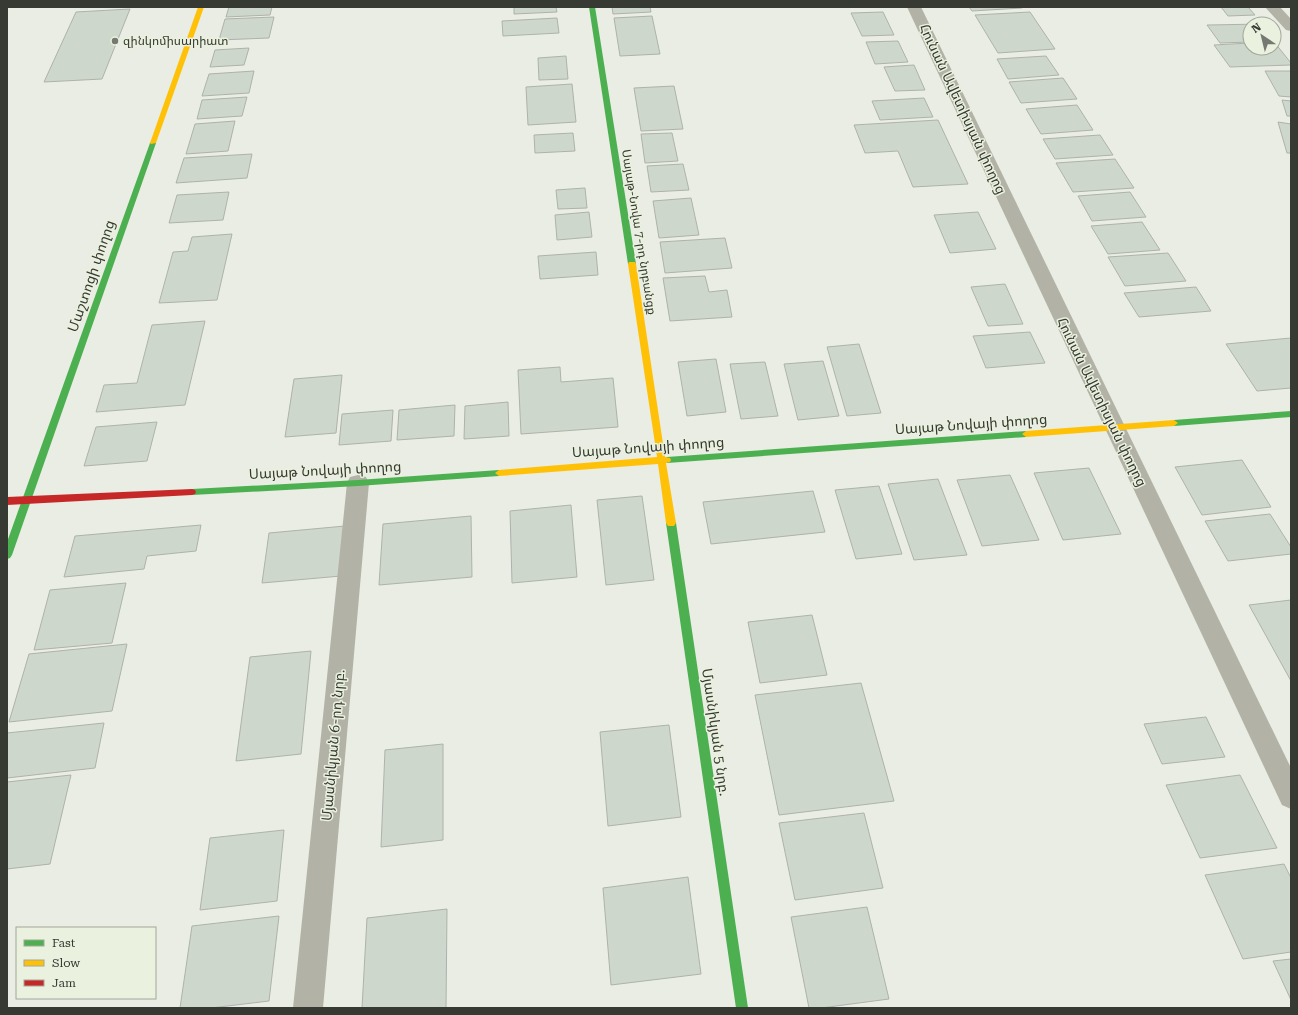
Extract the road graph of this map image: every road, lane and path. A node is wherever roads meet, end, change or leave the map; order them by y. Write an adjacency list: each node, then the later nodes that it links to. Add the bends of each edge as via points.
1 (201, 7): 10 (street, Մաշտոցի փողոց)
2 (592, 7): 8 (street, Սայաթ-Նովա 7-րդ նրբանցք)
3 (914, 7): 7 (street, Հունան Ավետիսյան փողոց)
4 (1272, 7): 5 (street)
5 (1291, 27)
6 (1291, 414): 7 (street, Սայաթ Նովայի փողոց)
7 (1114, 427): 8 (street, Սայաթ Նովայի փողոց); 13 (street, Հունան Ավետիսյան փողոց)
8 (662, 460): 9 (street, Սայաթ Նովայի փողոց); 15 (street, Մյասնիկյան 5 նրբ.)
9 (358, 483): 10 (street, Սայաթ Նովայի փողոց); 14 (street, Մյասնիկյան 6-րդ նրբ.)
10 (27, 500): 11 (street, Սայաթ Նովայի փողոց); 12 (street, Մաշտոցի փողոց)
11 (7, 501)
12 (7, 555)
13 (1291, 796)
14 (308, 1008)
15 (742, 1008)

